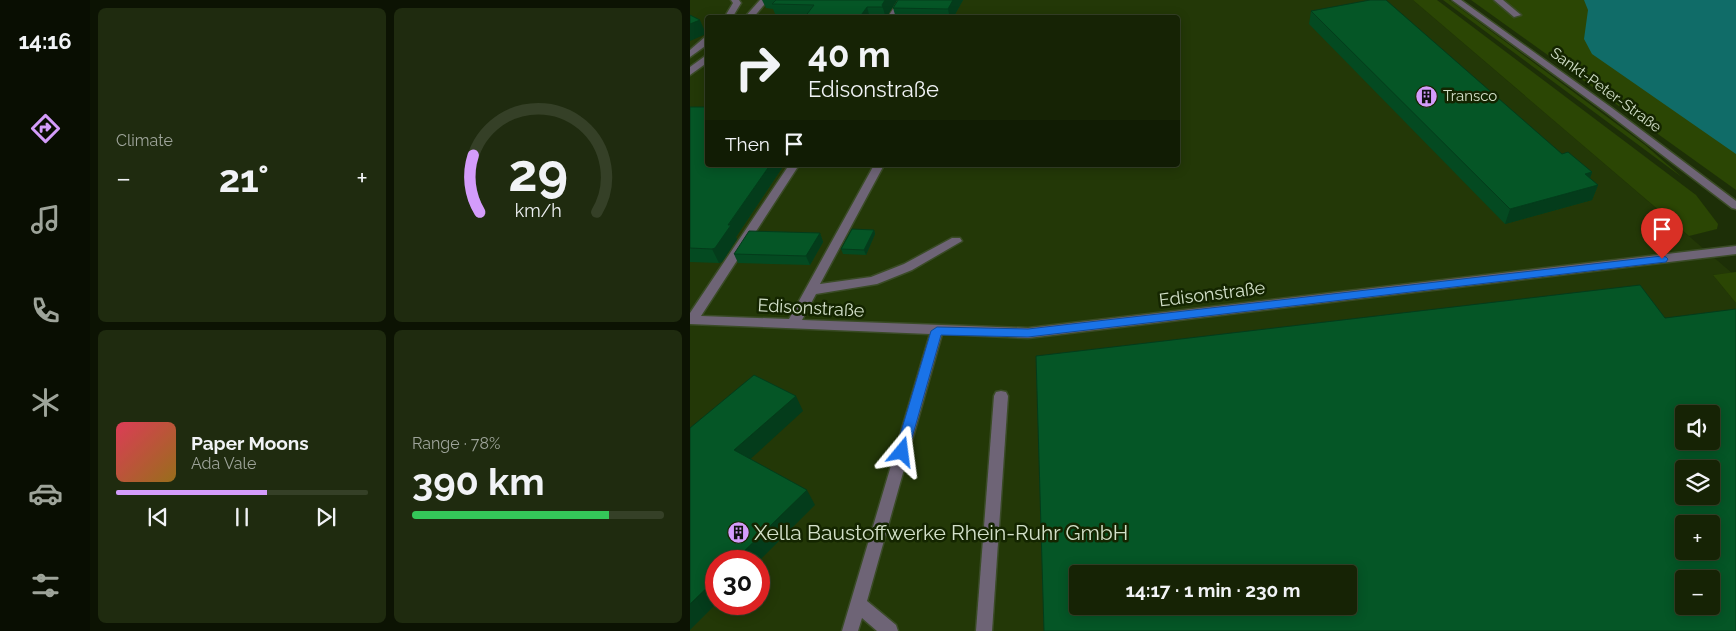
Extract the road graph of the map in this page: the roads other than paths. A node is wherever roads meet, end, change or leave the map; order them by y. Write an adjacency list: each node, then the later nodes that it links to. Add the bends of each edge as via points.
1 (735, 0): 6 (street, via 737,3)
2 (764, 0): 7 (street)
3 (903, 0): 8 (street)
4 (1456, 0): 16 (street, Sankt-Peter-Straße)
5 (1498, 0): 9 (street)
6 (730, 15)
7 (751, 15)
8 (893, 15)
9 (1517, 15)
10 (705, 42): 11 (street)
11 (690, 54)
12 (705, 59): 13 (street)
13 (690, 72)
14 (793, 167): 20 (street)
15 (878, 167): 19 (street)
16 (1736, 206)
17 (956, 241): 19 (street, via 908,267 873,281)
18 (1736, 250): 22 (street, Edisonstraße, via 1028,333)
19 (811, 290): 21 (street)
20 (691, 320): 21 (street, Edisonstraße)
21 (793, 324): 22 (street, Edisonstraße)
22 (937, 331): 24 (street)
23 (1001, 396): 27 (street)
24 (858, 604): 25 (street); 26 (street)
25 (850, 631)
26 (890, 631)
27 (984, 631)

